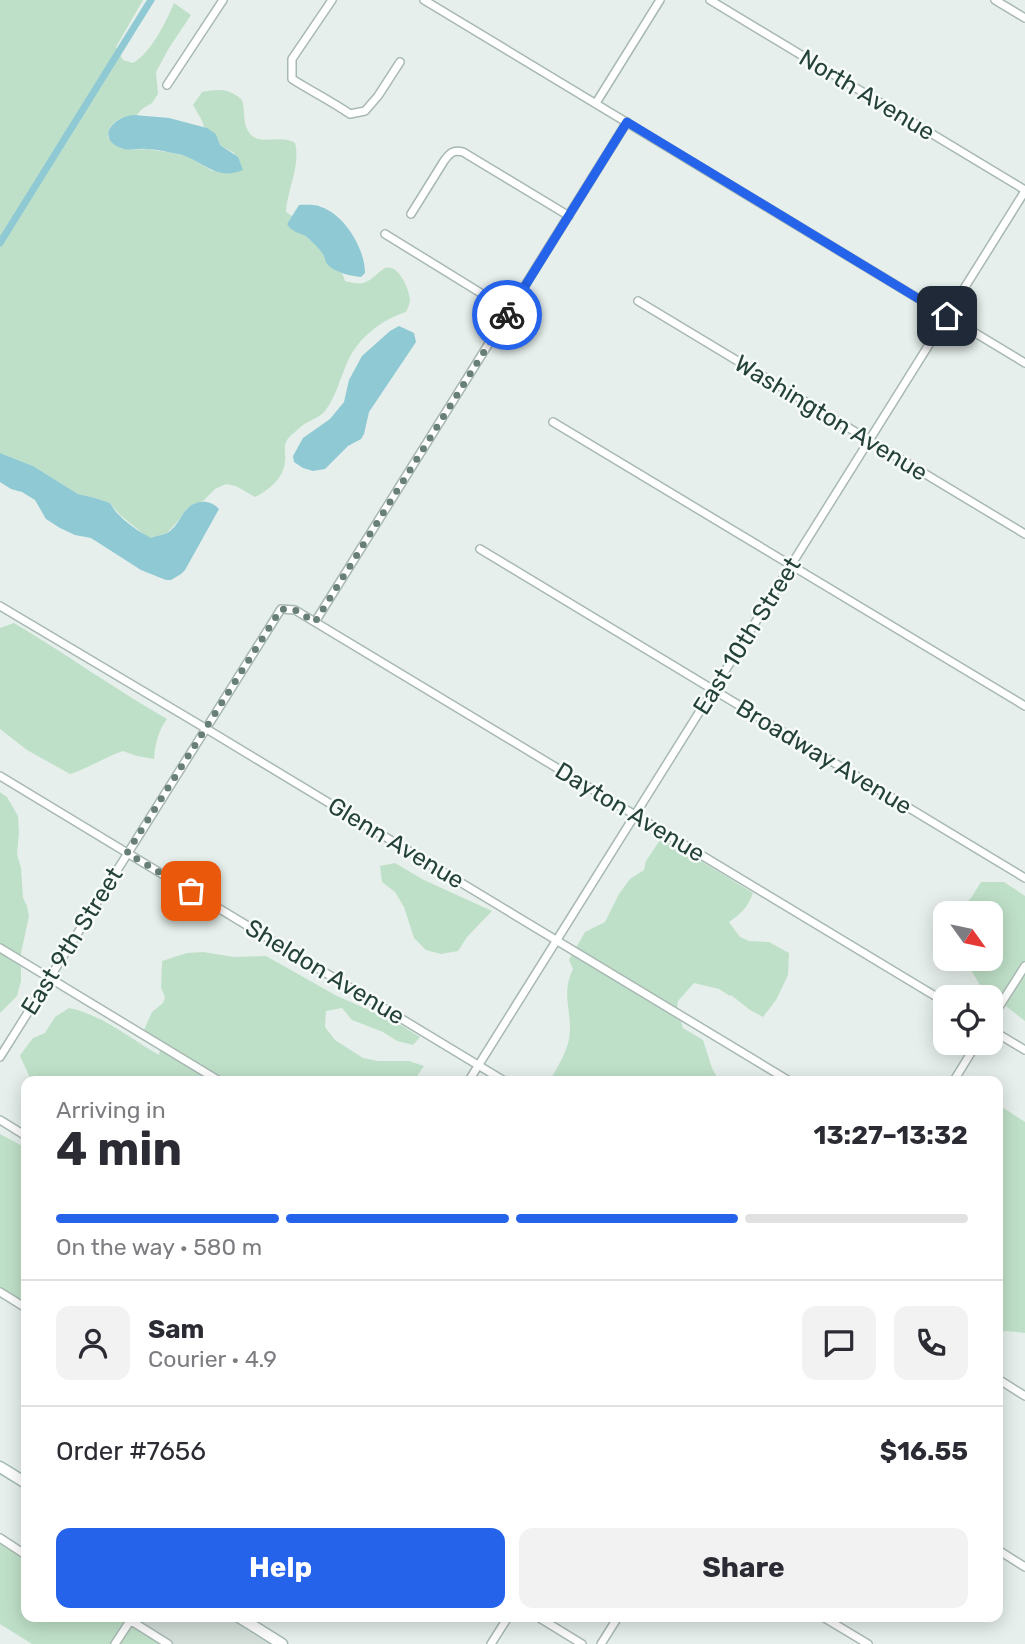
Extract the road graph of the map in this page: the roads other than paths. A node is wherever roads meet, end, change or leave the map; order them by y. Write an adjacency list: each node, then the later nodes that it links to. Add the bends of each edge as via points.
1 (223, 0): 9 (street)
2 (332, 0): 8 (street, via 292,59 292,79 350,114 365,111)
3 (424, 0): 10 (street)
4 (660, 0): 10 (street)
5 (710, 0): 12 (street, North Avenue)
6 (995, 0): 7 (street)
7 (1025, 18)
8 (400, 62)
9 (167, 85)
10 (596, 103): 11 (street)
11 (627, 122): 14 (street); 18 (street)
12 (1025, 190): 18 (street, East 10th Street)
13 (411, 214): 14 (street, via 449,154 457,151)
14 (569, 216): 17 (street)
15 (385, 234): 17 (street)
16 (638, 301): 21 (street, Washington Avenue)
17 (510, 311): 26 (street)
18 (947, 316): 19 (street); 21 (street, East 10th Street)
19 (1025, 362)
20 (553, 422): 24 (street)
21 (870, 441): 22 (street, Washington Avenue); 24 (street, East 10th Street)
22 (1025, 534)
23 (480, 549): 27 (street, Broadway Avenue)
24 (792, 565): 27 (street, East 10th Street); 28 (street)
25 (0, 606): 29 (street, Glenn Avenue)
26 (315, 622): 29 (street, East 9th Street, via 295,610 281,609); 31 (street, Dayton Avenue)
27 (713, 691): 31 (street, East 10th Street); 33 (street, Broadway Avenue)
28 (1025, 706)
29 (205, 728): 32 (street, East 9th Street); 34 (street, Glenn Avenue)
30 (0, 776): 32 (street, Sheldon Avenue)
31 (635, 816): 34 (street, East 10th Street); 38 (street, Dayton Avenue)
32 (127, 853): 37 (street, East 9th Street); 44 (street, Sheldon Avenue)
33 (1025, 878)
34 (557, 940): 44 (street, East 10th Street); 48 (street, Glenn Avenue)
35 (0, 948): 37 (street)
36 (1025, 966): 39 (street)
37 (49, 977): 43 (street, East 9th Street); 45 (street)
38 (933, 995)
39 (1003, 1001)
40 (1003, 1037): 41 (street)
41 (1025, 1050)
42 (970, 1055): 49 (street)
43 (0, 1057)
44 (479, 1065): 46 (street, East 10th Street); 47 (street, Sheldon Avenue)
45 (211, 1076)
46 (472, 1076)
47 (496, 1076)
48 (781, 1076)
49 (957, 1076)
50 (0, 1120): 51 (street)
51 (21, 1133)
52 (0, 1292): 53 (street)
53 (21, 1305)
54 (1003, 1382): 55 (street)
55 (1025, 1396)
56 (0, 1467): 57 (main road)
57 (21, 1480)
58 (0, 1538): 59 (street)
59 (21, 1552)
60 (1003, 1553): 61 (street)
61 (1025, 1567)
62 (127, 1622): 69 (street)
63 (135, 1622): 70 (street)
64 (247, 1622): 71 (main road)
65 (505, 1622): 72 (street)
66 (546, 1622): 73 (street)
67 (615, 1622): 74 (street)
68 (832, 1622): 75 (street)
69 (115, 1644)
70 (168, 1644)
71 (282, 1644)
72 (491, 1644)
73 (582, 1644)
74 (601, 1644)
75 (869, 1644)

